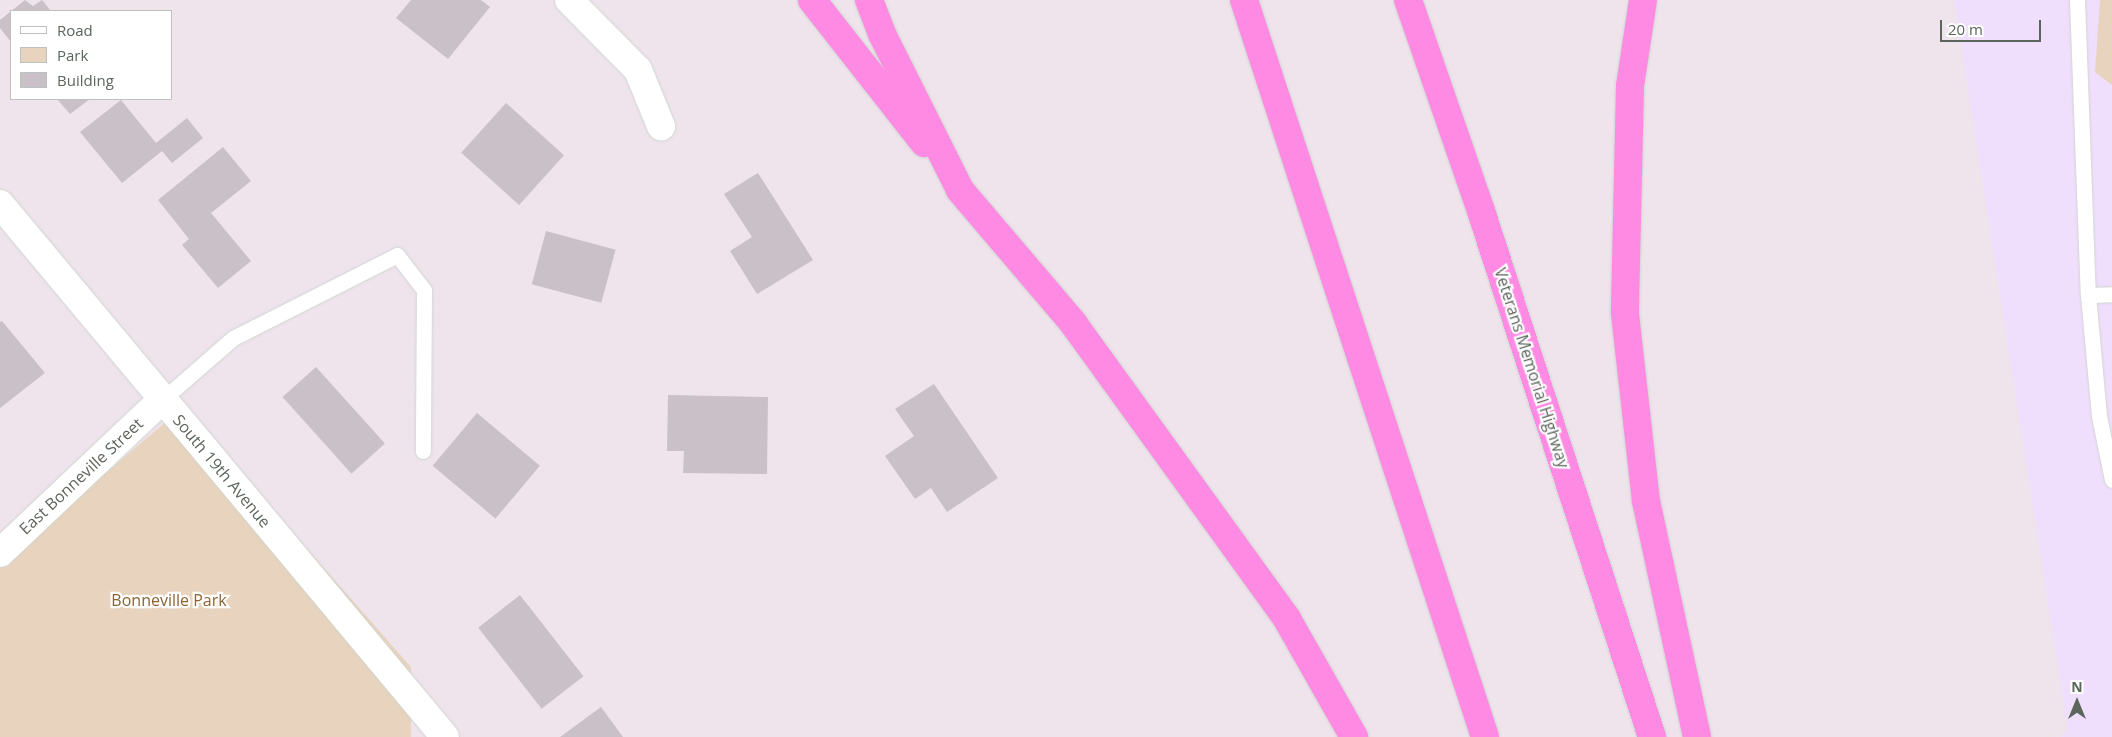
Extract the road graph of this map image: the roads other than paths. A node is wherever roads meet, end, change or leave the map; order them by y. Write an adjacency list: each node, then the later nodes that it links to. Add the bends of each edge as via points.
1 (570, 0): 8 (street, via 638,70)
2 (812, 0): 9 (highway)
3 (869, 0): 9 (highway, via 882,34)
4 (1244, 0): 20 (highway)
5 (1408, 0): 21 (highway, Veterans Memorial Highway, via 1484,220)
6 (1643, 0): 22 (highway, via 1630,86 1624,314 1646,501)
7 (2076, 0): 12 (lane)
8 (661, 126)
9 (960, 190): 19 (highway, via 1073,323 1287,619)
10 (0, 204): 13 (street, South 19th Avenue)
11 (2112, 294): 12 (lane)
12 (2088, 295): 14 (lane)
13 (162, 400): 15 (lane, via 233,338 397,255 424,290); 17 (street, East Bonneville Street); 18 (street, South 19th Avenue)
14 (2106, 416): 16 (lane)
15 (423, 451)
16 (2112, 480)
17 (0, 553)
18 (445, 737)
19 (1354, 737)
20 (1485, 737)
21 (1652, 737)
22 (1697, 737)

